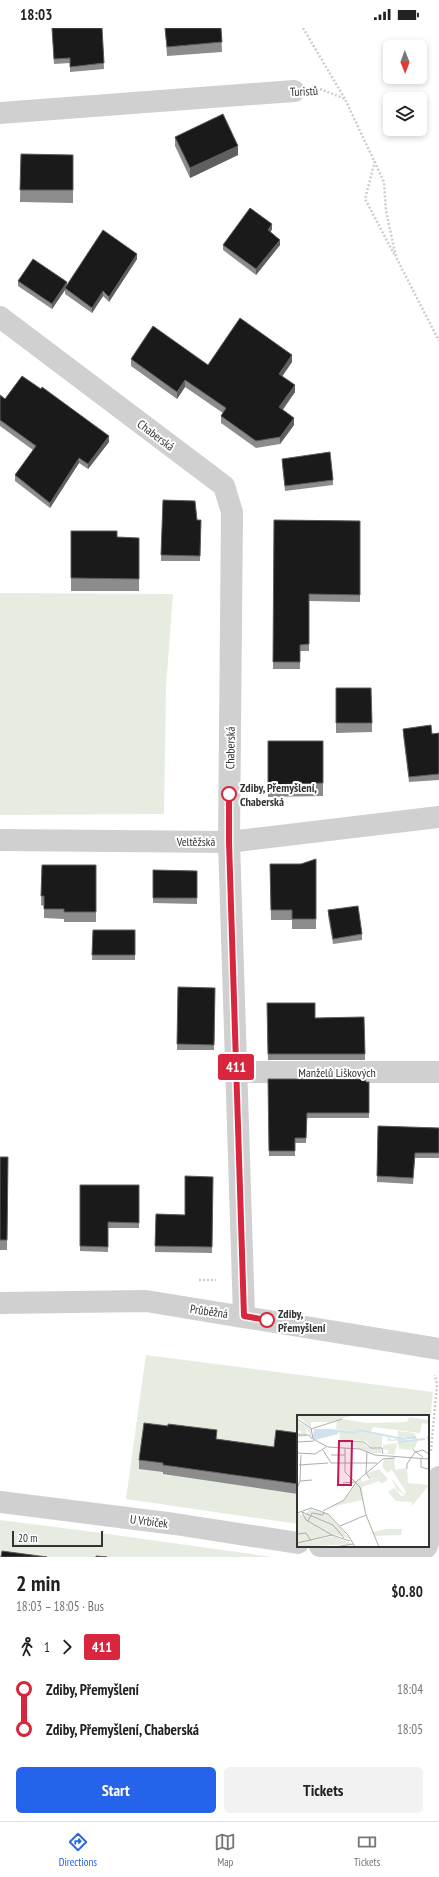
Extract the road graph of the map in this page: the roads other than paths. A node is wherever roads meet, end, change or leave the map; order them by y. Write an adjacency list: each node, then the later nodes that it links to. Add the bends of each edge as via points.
1 (294, 91): 2 (street, Turistů)
2 (0, 113)
3 (0, 317): 6 (street, Chaberská, via 224,486 232,512)
4 (439, 818): 6 (street, Veltěžská)
5 (0, 840): 6 (street, Veltěžská)
6 (229, 842): 7 (street, Chaberská)
7 (236, 1072): 8 (street, Manželů Liškových); 10 (street, Chaberská)
8 (439, 1072)
9 (0, 1303): 10 (street, Průběžná, via 146,1301)
10 (244, 1316): 11 (street, Průběžná)
11 (436, 1360)
12 (439, 1476): 14 (street)
13 (0, 1502): 15 (street, U Vrbiček)
14 (429, 1537)
15 (297, 1543)
16 (327, 1547): 18 (street)
17 (426, 1547): 19 (street, via 420,1554)
18 (392, 1557)
19 (400, 1557)

